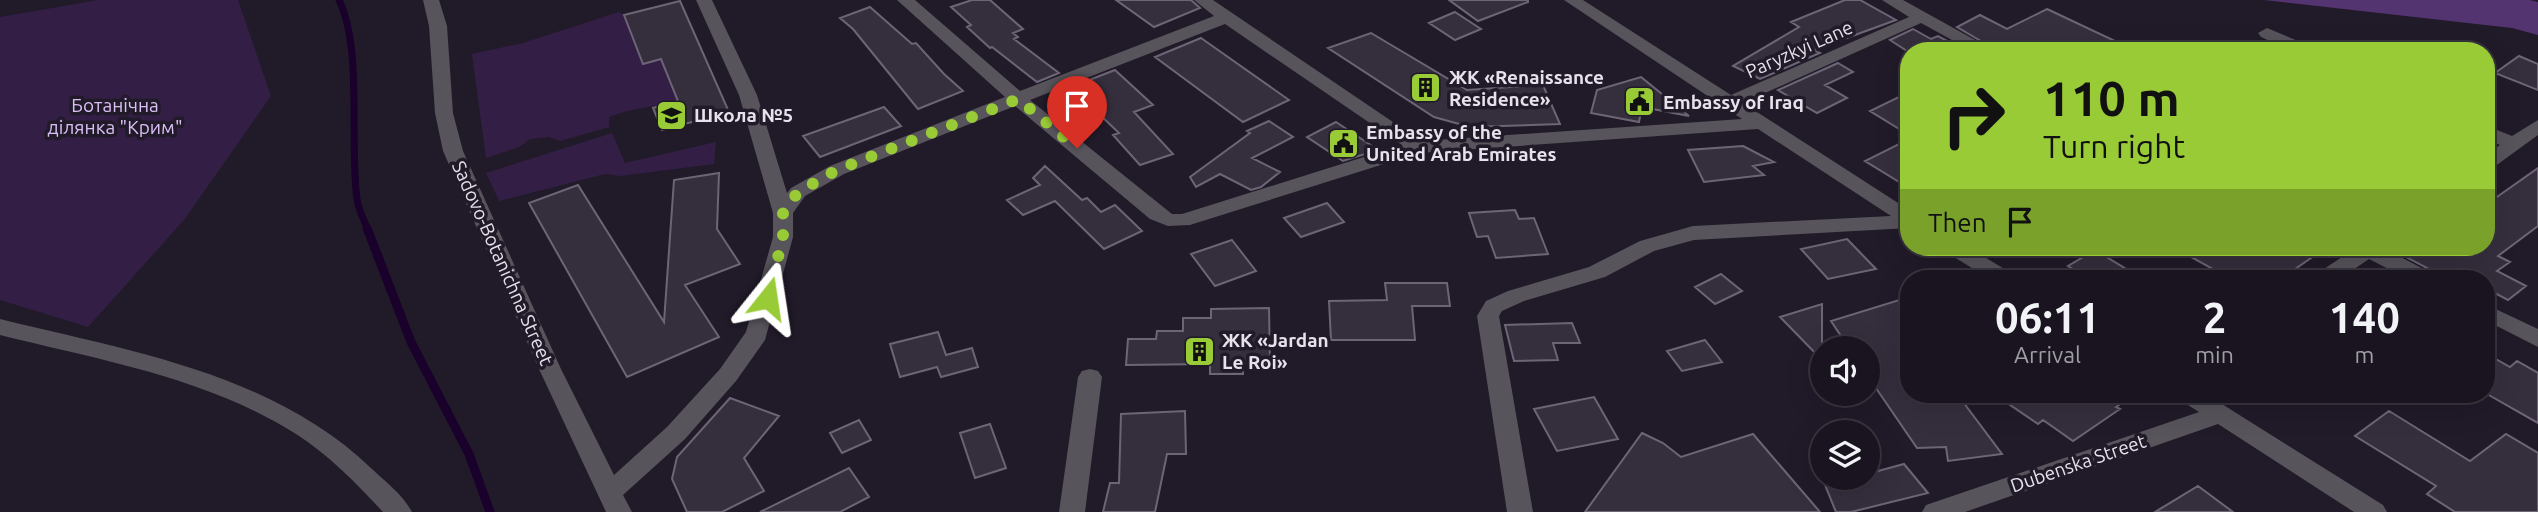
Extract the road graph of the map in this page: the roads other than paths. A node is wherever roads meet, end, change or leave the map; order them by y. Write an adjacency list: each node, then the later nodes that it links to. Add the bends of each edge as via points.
1 (431, 0): 35 (street, Sadovo-Botanichna Street, via 453,151)
2 (704, 0): 20 (street, via 748,95)
3 (905, 0): 12 (street)
4 (1202, 0): 7 (street)
5 (1572, 0): 13 (street)
6 (1890, 0): 8 (street)
7 (1227, 17): 12 (street); 18 (street)
8 (1923, 18): 10 (street); 13 (street, Paryzkyi Lane)
9 (2267, 33): 11 (street)
10 (1969, 42)
11 (2286, 42)
12 (1018, 99): 18 (street, via 1157,214 1175,221); 20 (street, via 837,170 798,192)
13 (1730, 102): 14 (street)
14 (1764, 124): 18 (street); 21 (street)
15 (2538, 125): 17 (street)
16 (2495, 136): 17 (street)
17 (2513, 144): 19 (street)
18 (1417, 147)
19 (2495, 157)
20 (783, 213): 35 (street, via 780,248 757,334 676,433)
21 (1900, 215)
22 (1900, 222): 39 (street, via 1693,233 1647,246 1597,272 1494,306 1488,316)
23 (1968, 256): 26 (street)
24 (2357, 256): 27 (street)
25 (2383, 256): 28 (street)
26 (1990, 270)
27 (2337, 270)
28 (2408, 270)
29 (2495, 316): 31 (street)
30 (0, 327): 36 (street, via 218,385 303,427 360,471)
31 (2538, 339)
32 (1090, 377): 38 (street)
33 (2203, 403): 34 (street)
34 (2221, 414): 40 (street, Dubenska Street); 41 (street)
35 (610, 492): 37 (street, Sadovo-Botanichna Street)
36 (399, 512)
37 (619, 512)
38 (1072, 512)
39 (1520, 512)
40 (1935, 512)
41 (2374, 512)

